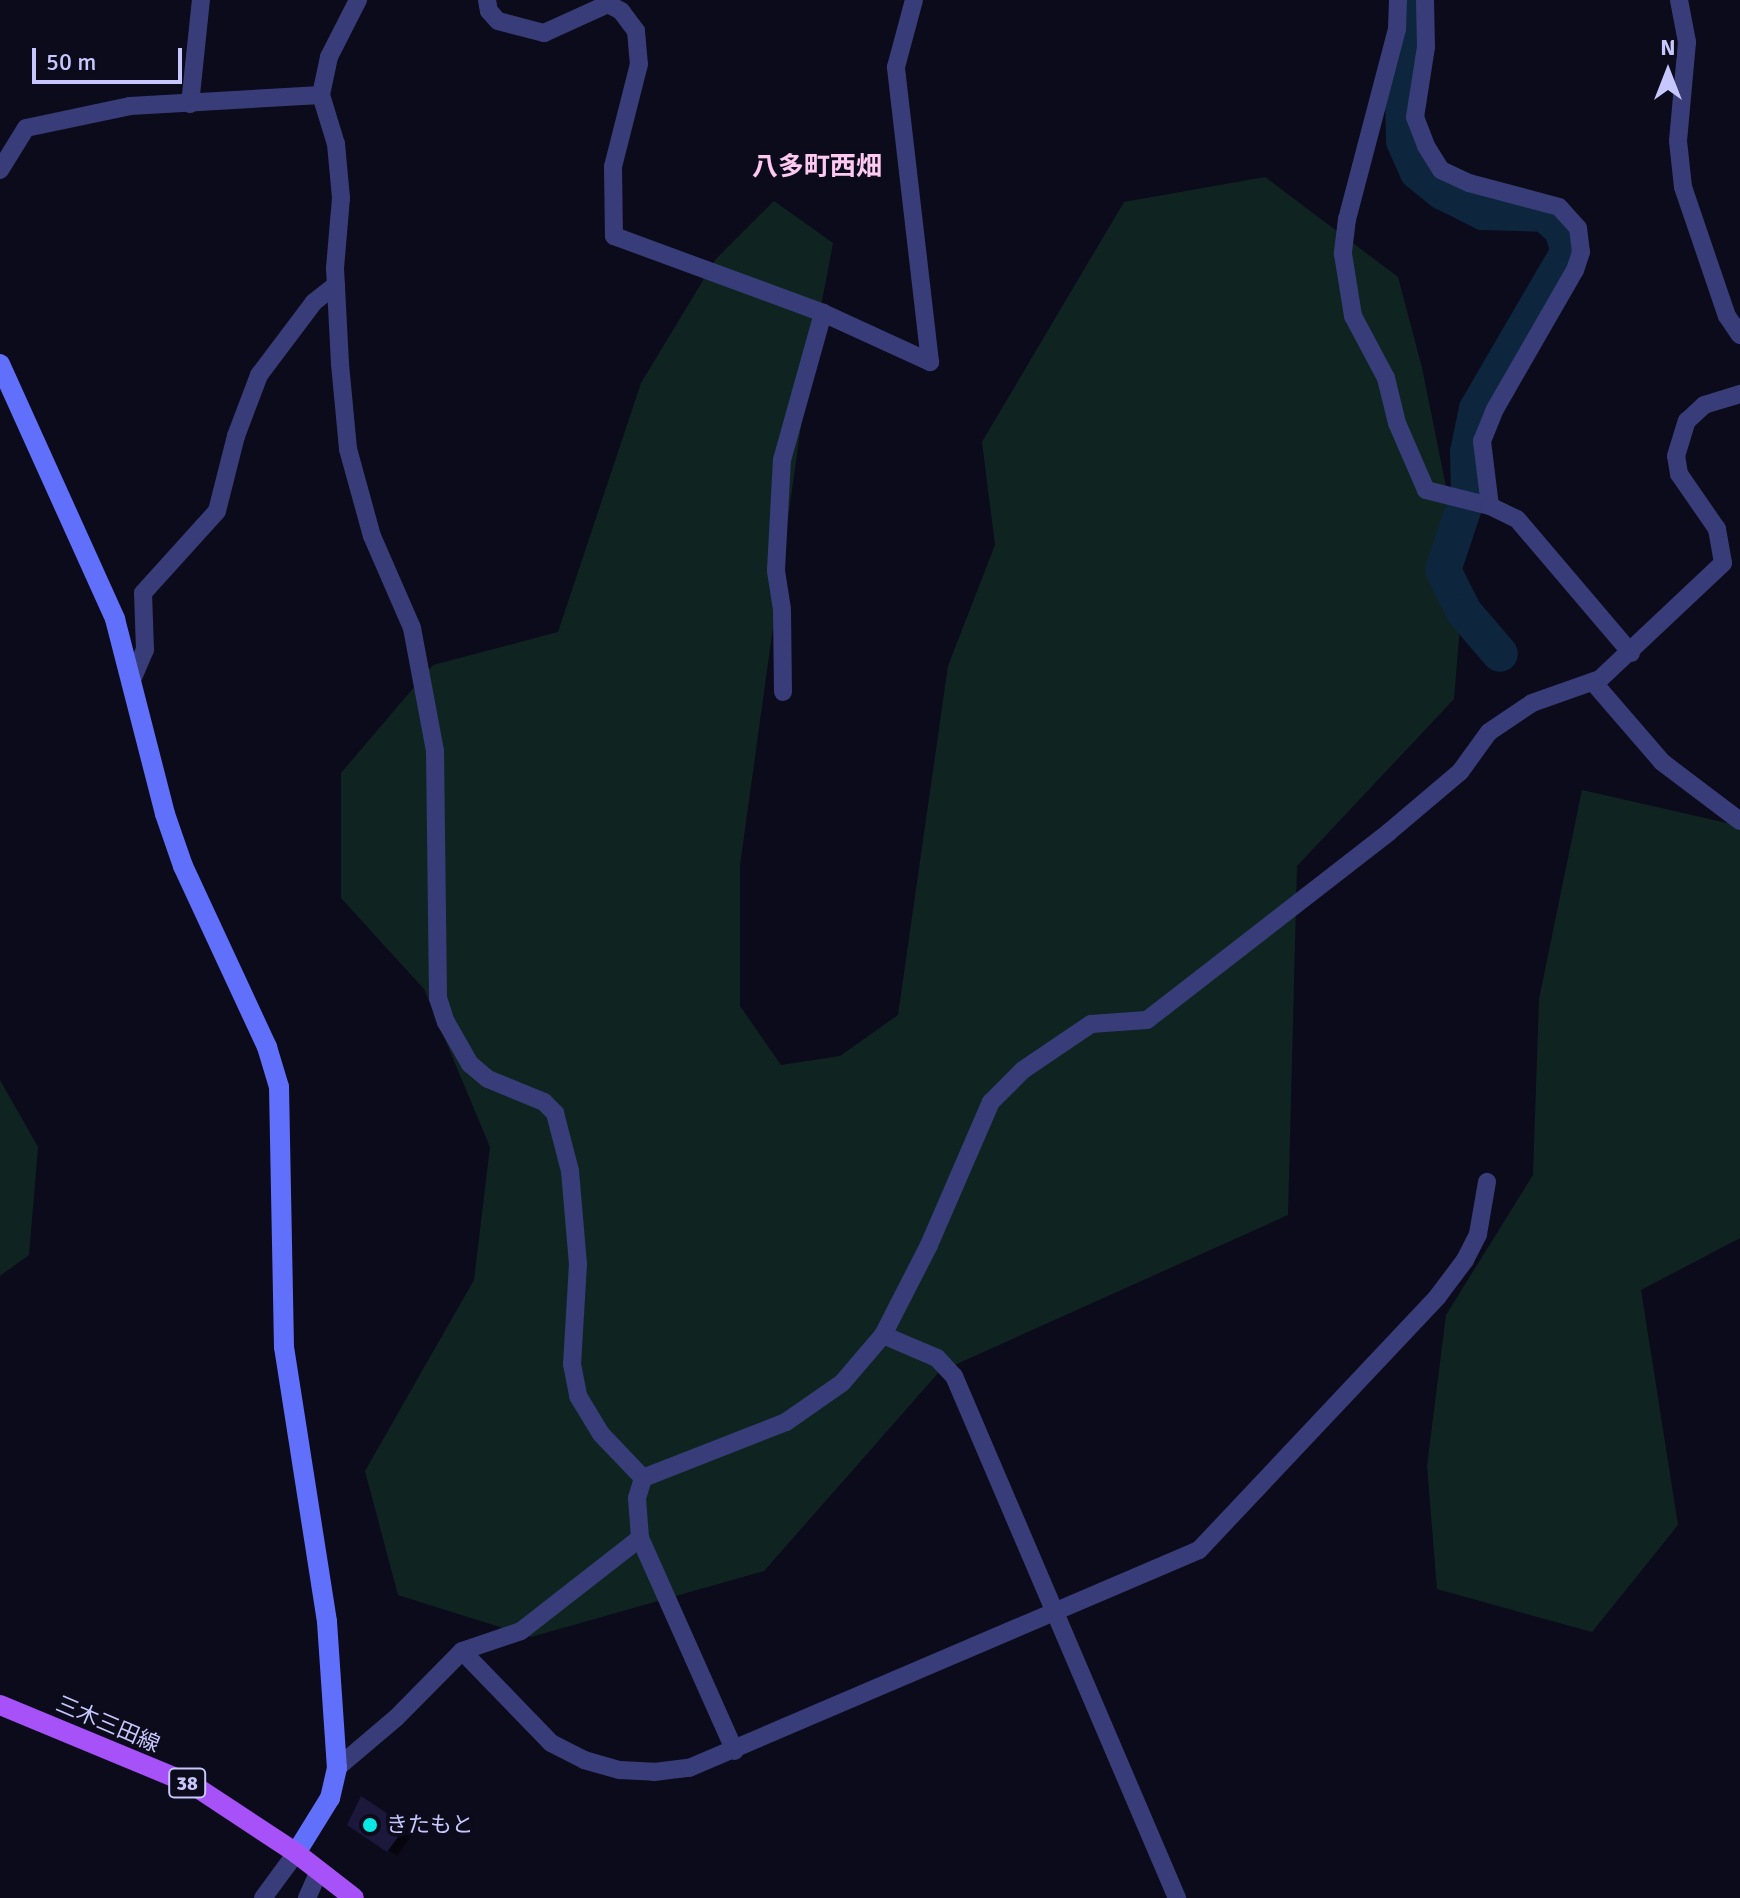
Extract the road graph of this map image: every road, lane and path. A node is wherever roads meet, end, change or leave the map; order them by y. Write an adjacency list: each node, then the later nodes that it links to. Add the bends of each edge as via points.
1 (201, 0): 9 (street)
2 (358, 0): 8 (street, via 329,57)
3 (487, 0): 12 (street, via 498,21 544,33 608,4 636,31 639,64 613,167 614,236)
4 (914, 0): 12 (street, via 896,67 930,362)
5 (1398, 0): 16 (street, via 1397,29 1354,182 1343,254 1353,316 1386,378 1397,423 1426,490)
6 (1425, 0): 16 (street, via 1426,47 1415,117 1441,170 1469,183 1559,207 1578,228 1581,252 1575,270 1482,441)
7 (1679, 0): 13 (street, via 1687,42 1678,141 1683,187 1727,316)
8 (321, 95): 9 (street); 11 (street, via 336,144 341,198)
9 (190, 104): 10 (street, via 130,106 26,128)
10 (0, 170)
11 (336, 285): 18 (street, via 314,302 259,375 217,511 143,593 145,650); 24 (street, via 348,449 372,536 412,628 435,751 438,998 470,1064 488,1079 544,1102 555,1113 570,1171 578,1264 572,1364 578,1396 601,1434)
12 (823, 313): 20 (street, via 782,460 776,570)
13 (1740, 335)
14 (0, 364): 18 (street, via 92,562)
15 (1740, 394): 17 (street, via 1704,405 1687,421 1676,456 1679,474 1717,529 1723,563)
16 (1490, 506): 17 (street, via 1517,519)
17 (1623, 657): 19 (street)
18 (132, 680): 30 (street, via 183,866 267,1047 279,1087 284,1347 327,1622)
19 (1596, 681): 21 (street, via 1662,762); 23 (street, via 1532,703 1489,732 1460,772 1389,832 1147,1020 1091,1024 1023,1070 991,1102)
20 (783, 692)
21 (1740, 821)
22 (1487, 1182): 26 (street, via 1478,1234 1438,1296 1199,1550)
23 (883, 1335): 24 (street, via 842,1383 786,1422); 26 (street, via 937,1358 954,1376)
24 (643, 1478): 25 (street, via 637,1498)
25 (640, 1538): 27 (street, via 521,1631); 29 (street)
26 (1055, 1612): 29 (street); 36 (street)
27 (462, 1651): 29 (street, via 551,1743 584,1760 654,1772 689,1768); 30 (street)
28 (0, 1705): 31 (main road, 三木三田線 / 38, via 193,1785)
29 (735, 1751)
30 (337, 1768): 31 (street, via 330,1798)
31 (296, 1853): 32 (main road, 三木三田線 / 38); 33 (street)
32 (319, 1871): 34 (street); 35 (main road, 三木三田線 / 38)
33 (263, 1898)
34 (307, 1898)
35 (354, 1898)
36 (1177, 1898)

